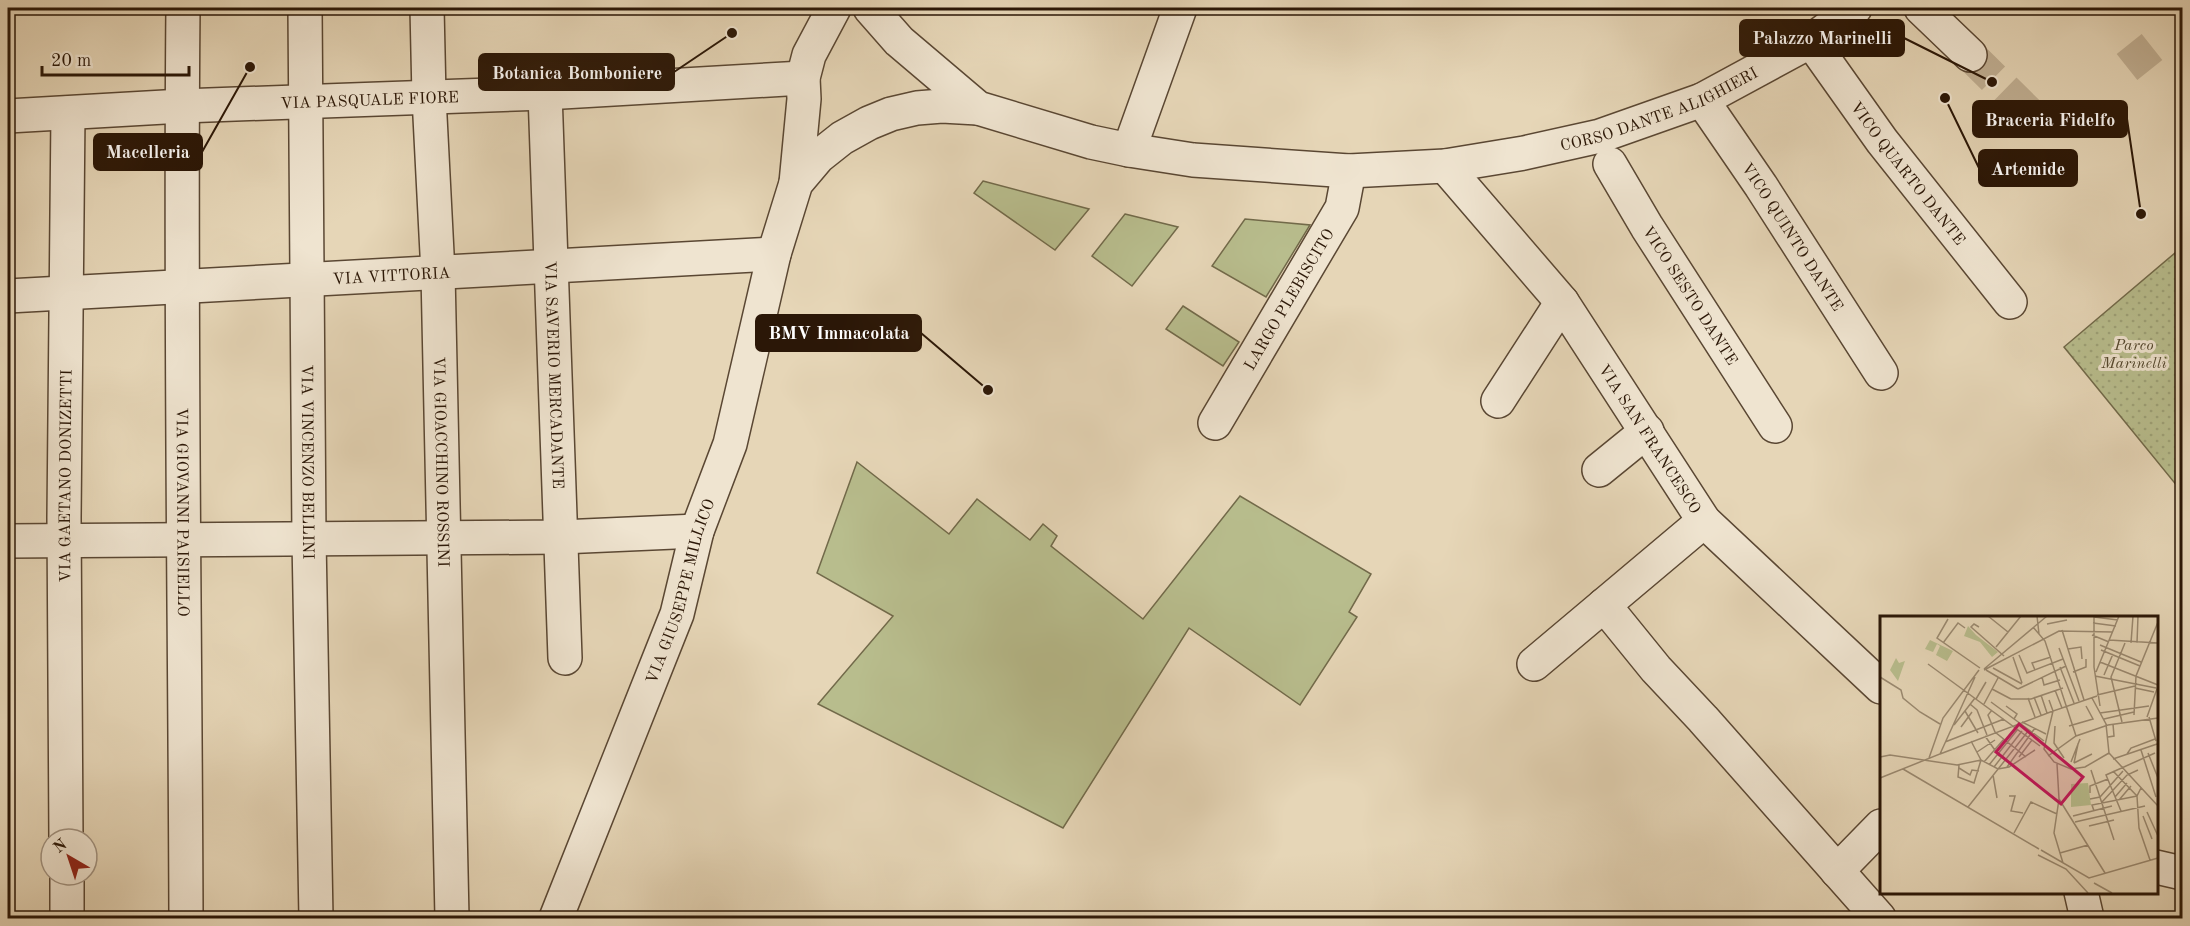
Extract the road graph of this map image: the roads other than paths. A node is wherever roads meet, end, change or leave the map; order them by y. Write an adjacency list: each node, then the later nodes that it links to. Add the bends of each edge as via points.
1 (183, 8): 16 (street, VIA GIOVANNI PAISIELLO)
2 (304, 8): 15 (street, VIA VINCENZO BELLINI)
3 (427, 8): 13 (street, VIA GIOACCHINO ROSSINI)
4 (834, 8): 11 (street, via 809,56)
5 (870, 8): 17 (street, via 899,41)
6 (1180, 8): 20 (street)
7 (1855, 8): 9 (street, CORSO DANTE ALIGHIERI)
8 (1922, 8): 10 (street)
9 (1811, 40): 14 (street, CORSO DANTE ALIGHIERI); 33 (street, VICO QUARTO DANTE, via 1882,141)
10 (1970, 55)
11 (803, 78): 12 (street, VIA PASQUALE FIORE); 24 (street)
12 (545, 93): 13 (street, VIA PASQUALE FIORE); 26 (street, VIA SAVERIO MERCADANTE)
13 (429, 97): 15 (street, VIA PASQUALE FIORE); 27 (street, VIA GIOACCHINO ROSSINI)
14 (1702, 100): 22 (street, CORSO DANTE ALIGHIERI, via 1600,136); 34 (street, VICO QUINTO DANTE)
15 (305, 101): 16 (street, VIA PASQUALE FIORE); 28 (street, VIA VINCENZO BELLINI)
16 (182, 106): 18 (street, VIA PASQUALE FIORE); 29 (street, VIA GIOVANNI PAISIELLO)
17 (978, 108): 20 (street); 24 (street, via 917,108 868,123 818,157)
18 (68, 113): 19 (street, VIA PASQUALE FIORE); 30 (street, VIA GAETANO DONIZETTI)
19 (8, 116)
20 (1129, 150): 23 (street, via 1193,160)
21 (1610, 164): 37 (street, VICO SESTO DANTE)
22 (1445, 166): 23 (street); 32 (street, VIA SAN FRANCESCO)
23 (1349, 171): 36 (street, LARGO PLEBISCITO, via 1342,208)
24 (796, 183): 25 (street)
25 (774, 254): 26 (street, VIA VITTORIA); 41 (street, VIA GIUSEPPE MILLICO, via 730,444)
26 (553, 266): 27 (street, VIA VITTORIA); 42 (street, VIA SAVERIO MERCADANTE)
27 (438, 273): 28 (street, VIA VITTORIA); 43 (street, VIA GIOACCHINO ROSSINI)
28 (307, 280): 29 (street, VIA VITTORIA); 44 (street, VIA VINCENZO BELLINI)
29 (182, 286): 30 (street, VIA VITTORIA); 46 (street, VIA GIOVANNI PAISIELLO)
30 (66, 293): 31 (street, VIA VITTORIA); 45 (street, VIA GAETANO DONIZETTI)
31 (8, 296)
32 (1562, 302): 35 (street); 38 (street, VIA SAN FRANCESCO)
33 (2010, 302)
34 (1881, 373)
35 (1498, 401)
36 (1215, 423)
37 (1775, 426)
38 (1647, 431): 39 (street); 40 (street, VIA SAN FRANCESCO)
39 (1599, 470)
40 (1704, 520): 48 (street); 51 (street, VIA SAN FRANCESCO)
41 (697, 531): 42 (street); 63 (street, VIA GIUSEPPE MILLICO, via 677,614)
42 (561, 537): 43 (street); 49 (street, VIA SAVERIO MERCADANTE)
43 (442, 538): 44 (street); 62 (street, VIA GIOACCHINO ROSSINI)
44 (309, 539): 46 (street); 61 (street, VIA VINCENZO BELLINI)
45 (64, 540): 46 (street); 47 (street); 52 (street, VIA GAETANO DONIZETTI)
46 (185, 540): 60 (street, VIA GIOVANNI PAISIELLO)
47 (8, 541)
48 (1604, 605): 50 (street); 55 (street, via 1656,669)
49 (565, 658)
50 (1534, 664)
51 (1880, 686)
52 (66, 827)
53 (1880, 827): 55 (street)
54 (2157, 867): 56 (street)
55 (1837, 871): 64 (street)
56 (2182, 873)
57 (67, 887): 59 (street)
58 (2081, 893): 65 (street)
59 (67, 918)
60 (186, 918)
61 (316, 918)
62 (452, 918)
63 (556, 918)
64 (1879, 918)
65 (2087, 918)

